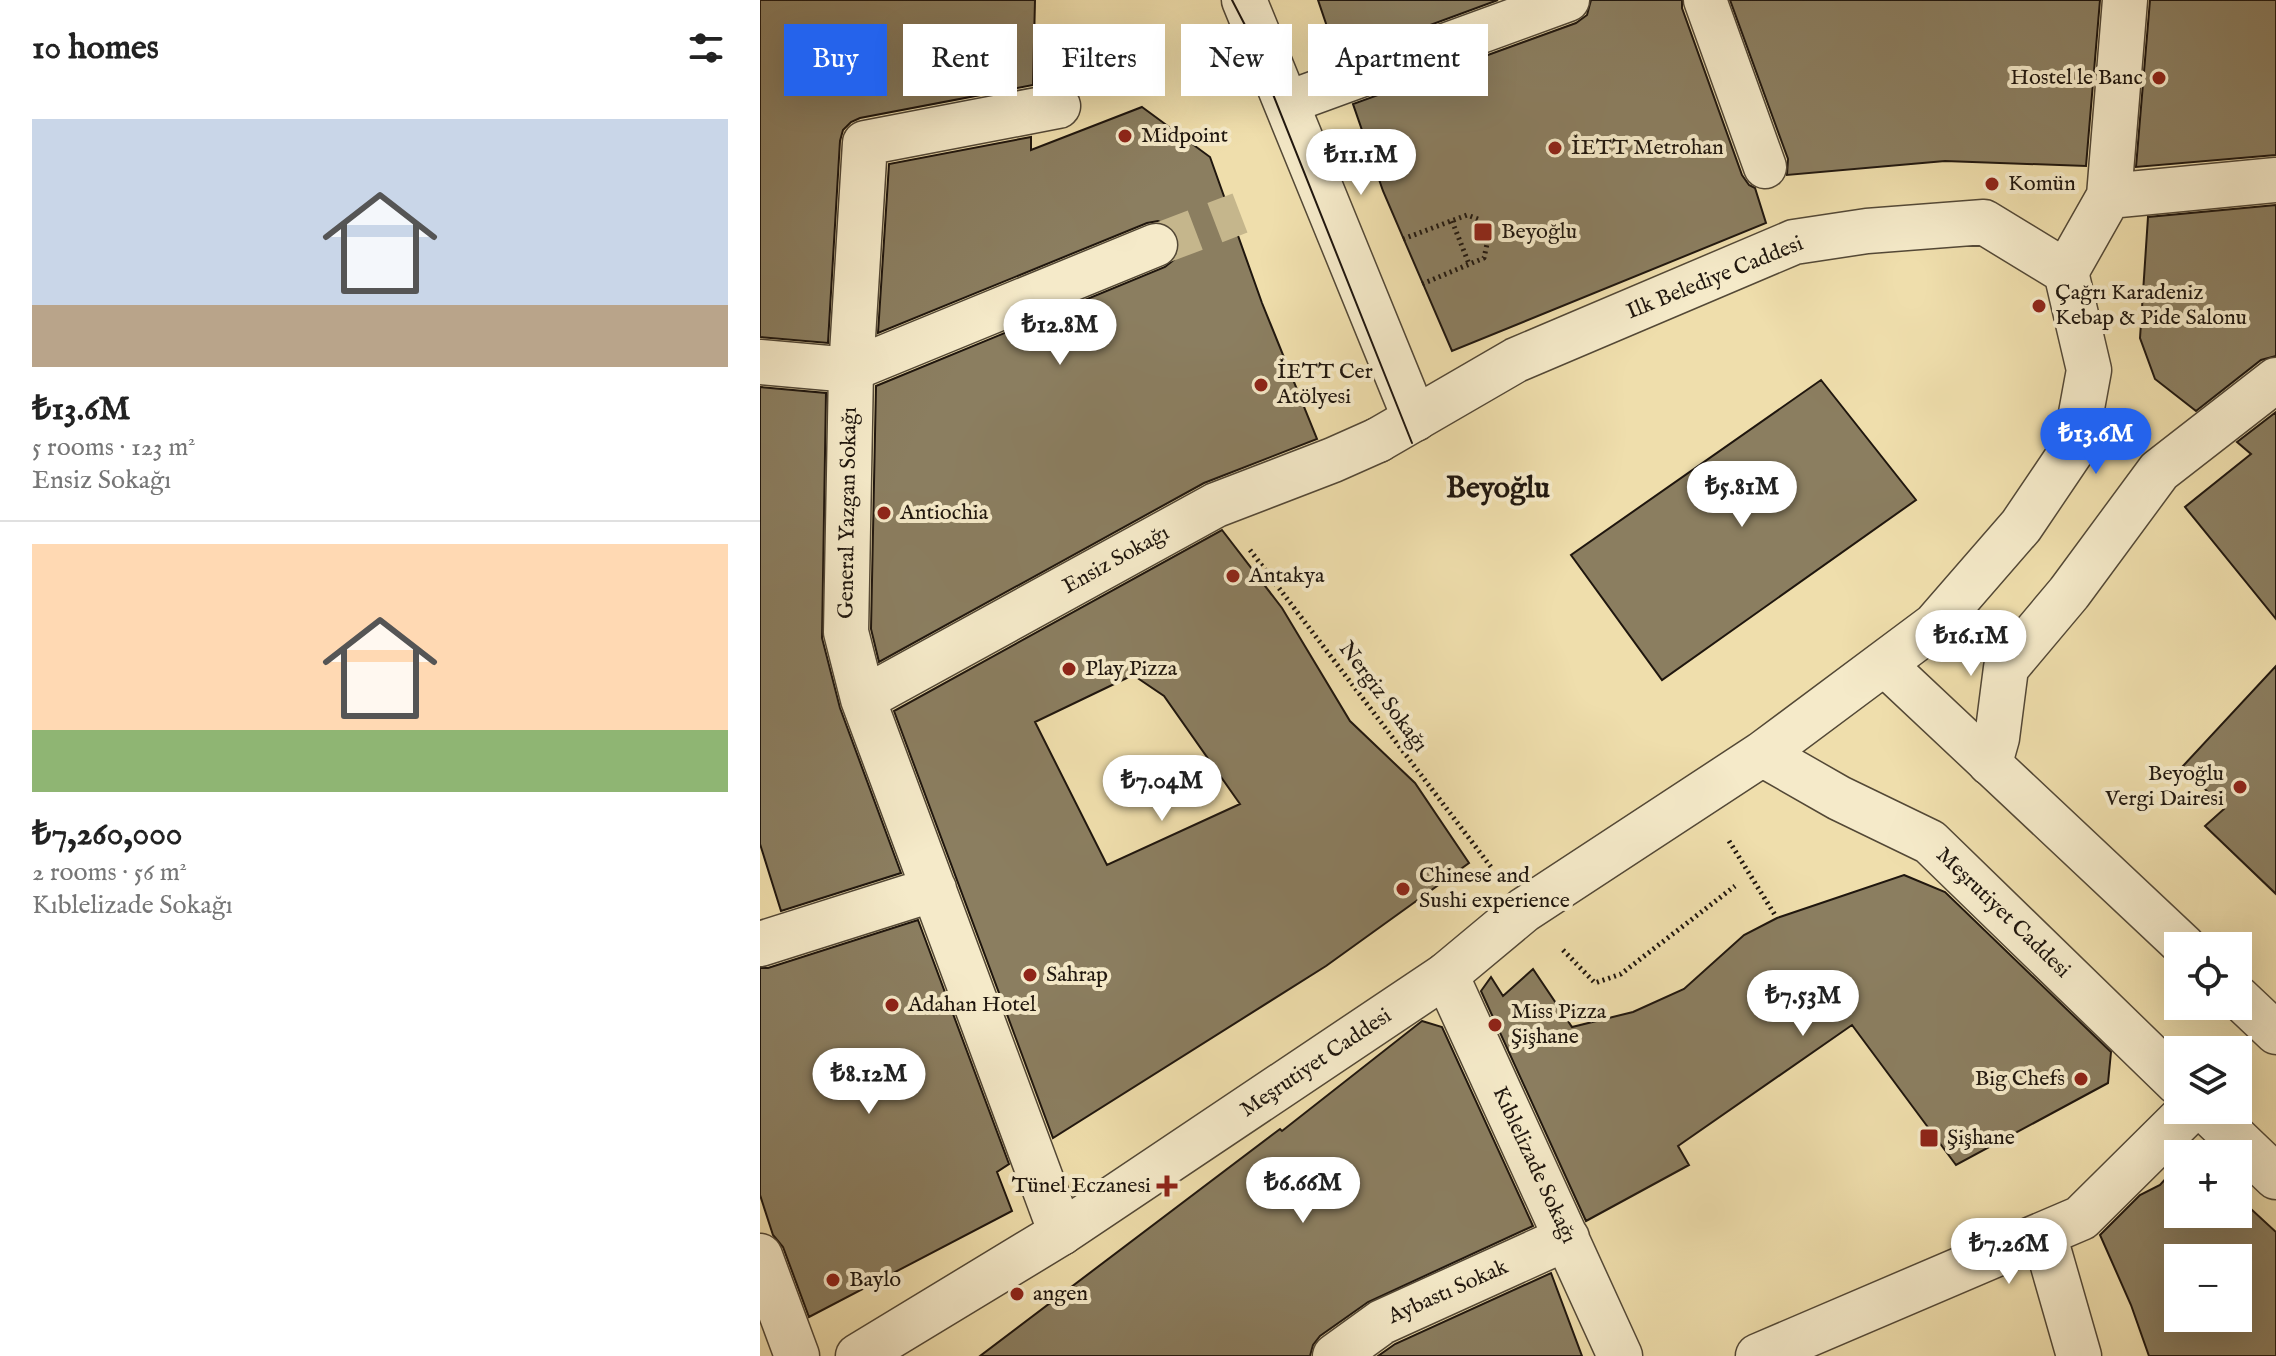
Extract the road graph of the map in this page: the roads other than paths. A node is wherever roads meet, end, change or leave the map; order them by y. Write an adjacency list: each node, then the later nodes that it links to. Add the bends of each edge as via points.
1 (1244, 0): 5 (street)
2 (1568, 0): 5 (street)
3 (1705, 0): 7 (street)
4 (2125, 0): 9 (street)
5 (1286, 103): 15 (street)
6 (1058, 106): 13 (street, General Yazgan Sokağı, via 865,143)
7 (1765, 167)
8 (2276, 180): 9 (street)
9 (2109, 196): 11 (street)
10 (1156, 245): 13 (street)
11 (2066, 272): 15 (street, Ilk Belediye Caddesi, via 1984,222 1794,242 1516,360); 16 (street, Meşrutiyet Caddesi, via 2089,370 2075,446 2021,526 1935,625)
12 (760, 362): 13 (street)
13 (851, 370): 17 (street, General Yazgan Sokağı, via 846,632)
14 (2276, 380): 19 (street, via 2159,471 2006,668)
15 (1396, 430): 17 (street, Ensiz Sokağı, via 1216,505)
16 (1884, 664): 18 (street, Meşrutiyet Caddesi); 19 (street)
17 (863, 699): 20 (street, General Yazgan Sokağı)
18 (1762, 754): 23 (street, Meşrutiyet Caddesi, via 1524,910); 26 (street, Meşrutiyet Caddesi, via 1930,842)
19 (1990, 763): 21 (street)
20 (934, 889): 22 (street); 30 (street, General Yazgan Sokağı)
21 (2169, 932)
22 (760, 944)
23 (1446, 975): 30 (street, Meşrutiyet Caddesi); 32 (street, Kıblelizade Sokağı)
24 (2252, 1010): 25 (street)
25 (2276, 1033)
26 (2164, 1069)
27 (2176, 1124): 31 (street, via 2081,1218)
28 (2221, 1124): 29 (street)
29 (2276, 1177)
30 (1061, 1233): 35 (street, Meşrutiyet Caddesi)
31 (2044, 1234): 38 (street); 39 (street)
32 (1567, 1238): 36 (street, Aybastı Sokak, via 1382,1322); 37 (street, Kıblelizade Sokağı)
33 (760, 1256): 34 (street)
34 (797, 1356)
35 (858, 1356)
36 (1335, 1356)
37 (1620, 1356)
38 (1758, 1356)
39 (2079, 1356)

